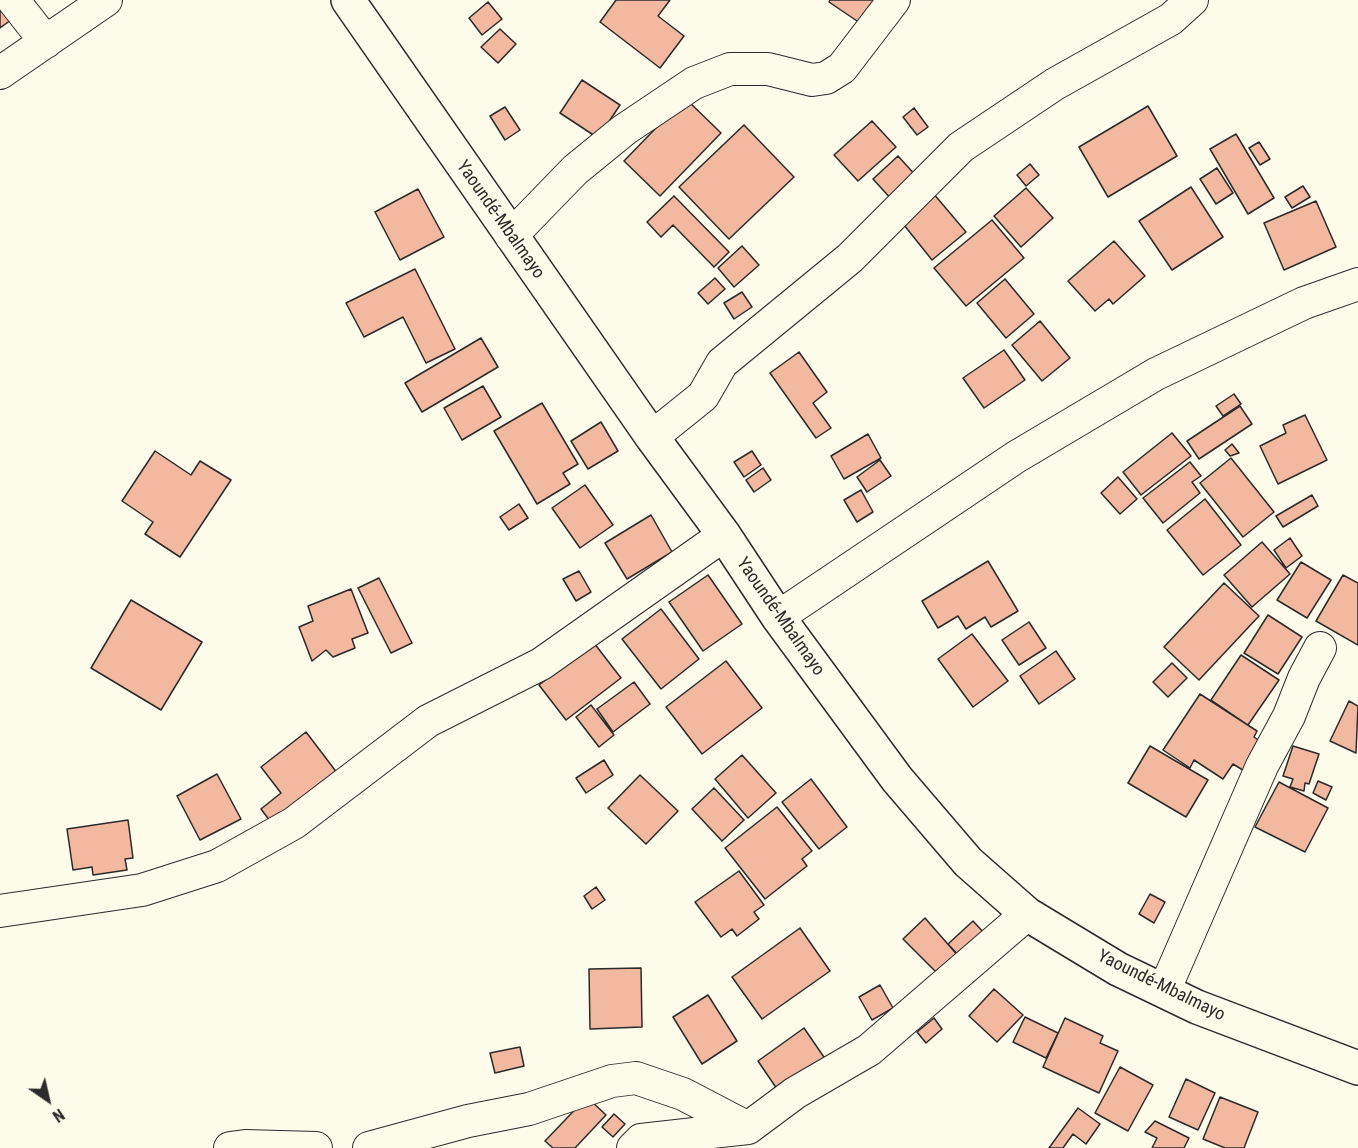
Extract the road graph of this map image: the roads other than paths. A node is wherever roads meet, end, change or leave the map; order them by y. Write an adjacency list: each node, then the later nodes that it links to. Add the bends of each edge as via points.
1 (13, 0): 6 (street)
2 (106, 0): 6 (street)
3 (348, 0): 8 (highway, Yaoundé-Mbalmayo)
4 (894, 0): 8 (street, via 842,68 826,78 812,80 768,69 730,69 694,83 624,130 575,170)
5 (1192, 0): 10 (street, via 1170,19 1055,84 961,147 850,258 722,363 703,396)
6 (46, 42): 7 (street)
7 (0, 73)
8 (511, 236): 10 (highway, Yaoundé-Mbalmayo)
9 (1358, 284): 12 (street, via 1304,303 1156,374 1016,457)
10 (652, 437): 11 (highway, Yaoundé-Mbalmayo)
11 (724, 535): 12 (highway, Yaoundé-Mbalmayo); 14 (street, via 541,664 428,721 294,823 217,866 142,890)
12 (778, 617): 15 (highway, Yaoundé-Mbalmayo, via 897,779 968,862)
13 (1320, 648): 16 (street, via 1262,766)
14 (0, 911)
15 (1027, 914): 16 (highway, Yaoundé-Mbalmayo, via 1118,969); 18 (street, via 868,1050 795,1093)
16 (1164, 991): 17 (highway, Yaoundé-Mbalmayo)
17 (1358, 1068)
18 (748, 1128): 21 (street, via 683,1094 636,1078 612,1081 529,1109 468,1120); 22 (street, via 641,1140)
19 (230, 1148): 20 (street)
20 (316, 1148)
21 (369, 1148)
22 (633, 1148)

